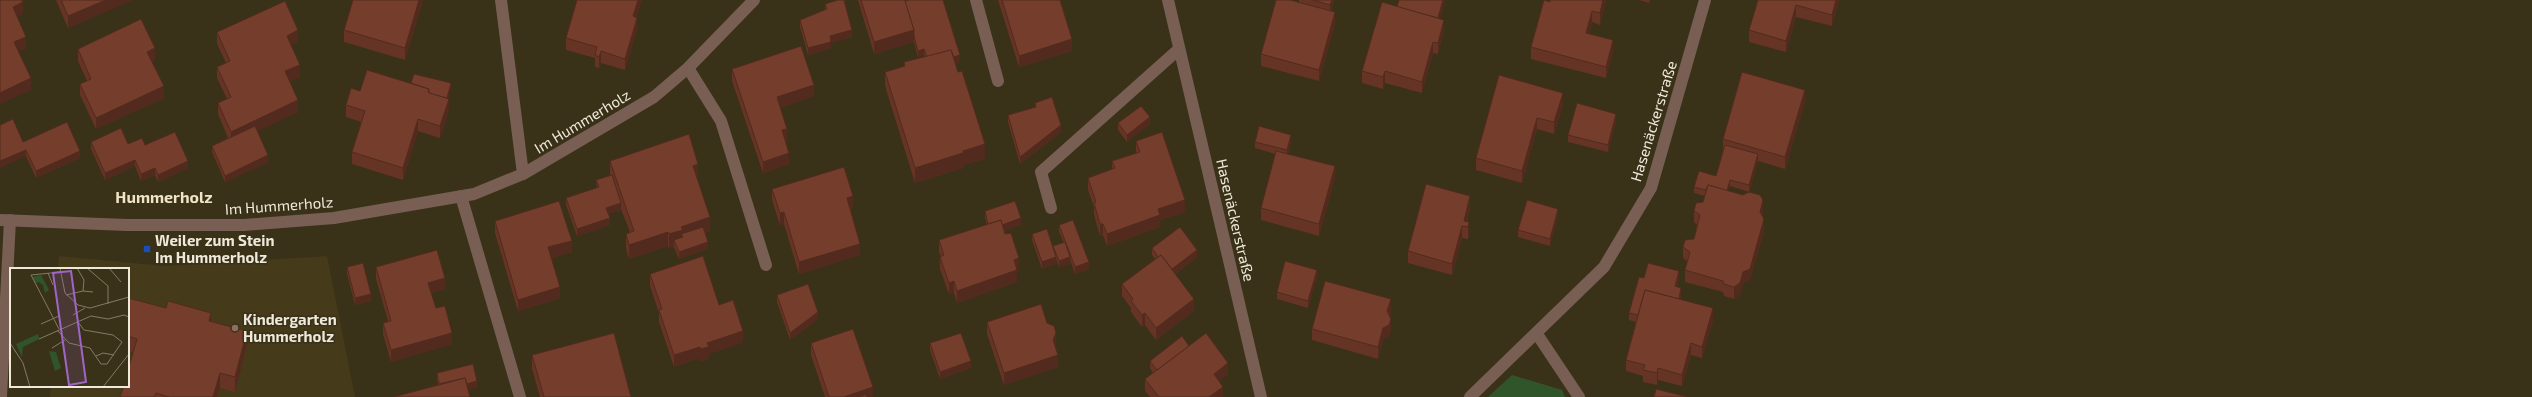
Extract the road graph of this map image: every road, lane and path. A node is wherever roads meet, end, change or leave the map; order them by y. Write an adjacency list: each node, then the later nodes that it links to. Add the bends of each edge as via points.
1 (501, 0): 9 (street)
2 (754, 0): 7 (street, Im Hummerholz)
3 (976, 0): 8 (street)
4 (1168, 0): 6 (street, Hasenäckerstraße)
5 (1705, 0): 14 (street, Hasenäckerstraße, via 1651,188 1604,267)
6 (1179, 49): 11 (street, via 1041,172); 17 (street, Hasenäckerstraße)
7 (688, 68): 9 (street, Im Hummerholz, via 654,97); 13 (street, via 721,122)
8 (998, 80)
9 (523, 174): 10 (street, Im Hummerholz, via 474,194)
10 (461, 196): 12 (street, Im Hummerholz, via 334,218 244,225 127,225); 16 (street)
11 (1051, 208)
12 (5, 220): 15 (street)
13 (766, 265)
14 (1537, 334): 18 (street, Hasenäckerstraße); 19 (street)
15 (1, 397)
16 (520, 397)
17 (1261, 397)
18 (1470, 397)
19 (1579, 397)

